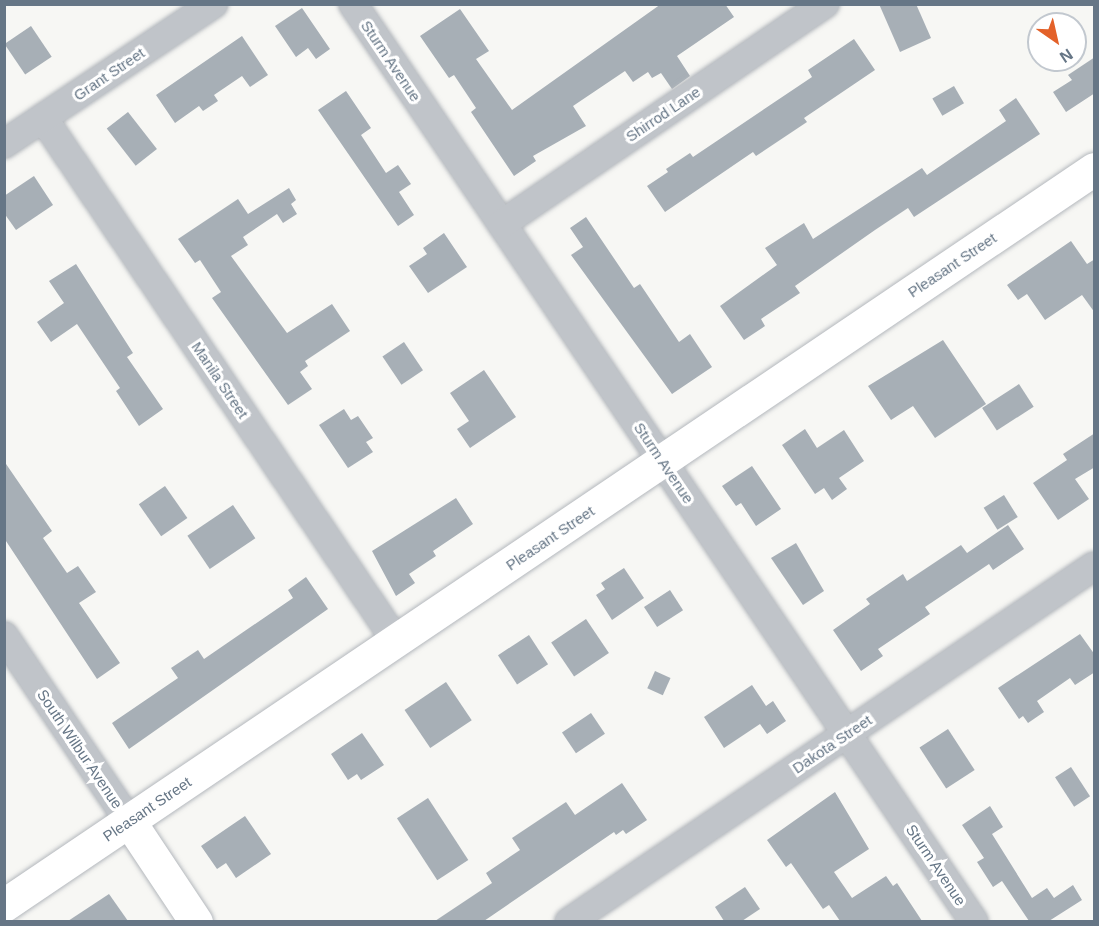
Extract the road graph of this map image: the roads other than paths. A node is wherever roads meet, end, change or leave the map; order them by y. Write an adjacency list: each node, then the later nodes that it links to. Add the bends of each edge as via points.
1 (213, 4): 4 (street, Grant Street)
2 (353, 4): 7 (street, Sturm Avenue)
3 (825, 4): 7 (street, Shirrod Lane)
4 (44, 118): 5 (street, Grant Street); 11 (street, Manila Street)
5 (4, 144)
6 (1095, 169): 8 (main road, Pleasant Street)
7 (502, 224): 8 (street, Sturm Avenue)
8 (663, 462): 11 (main road, Pleasant Street); 12 (street, Sturm Avenue)
9 (1095, 566): 12 (street, Dakota Street)
10 (4, 636): 13 (street, South Wilbur Avenue)
11 (396, 641): 13 (main road, Pleasant Street)
12 (847, 734): 16 (street, Dakota Street); 17 (street, Sturm Avenue)
13 (129, 821): 14 (main road, Pleasant Street); 15 (main road, South Wilbur Avenue)
14 (4, 905)
15 (196, 921)
16 (569, 921)
17 (974, 921)

